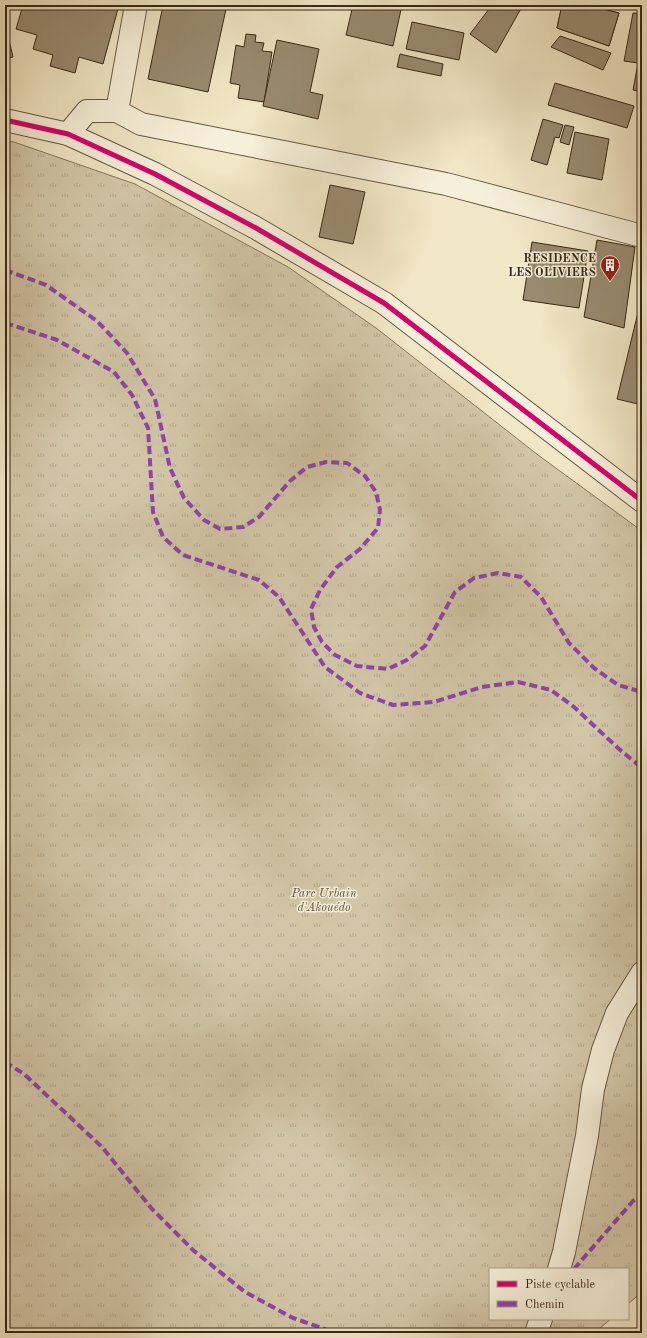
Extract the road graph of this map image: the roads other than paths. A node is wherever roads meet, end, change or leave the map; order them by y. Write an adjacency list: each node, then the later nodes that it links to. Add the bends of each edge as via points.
1 (136, 5): 2 (street)
2 (117, 111): 4 (street, via 87,111); 5 (street, via 141,124 446,184)
3 (5, 120): 4 (street)
4 (68, 134): 6 (street, via 155,174 256,228 384,303)
5 (642, 236)
6 (642, 501)
7 (642, 972): 8 (street, via 617,1012 592,1089 587,1136)
8 (559, 1268)
9 (541, 1320): 10 (street)
10 (536, 1333)

